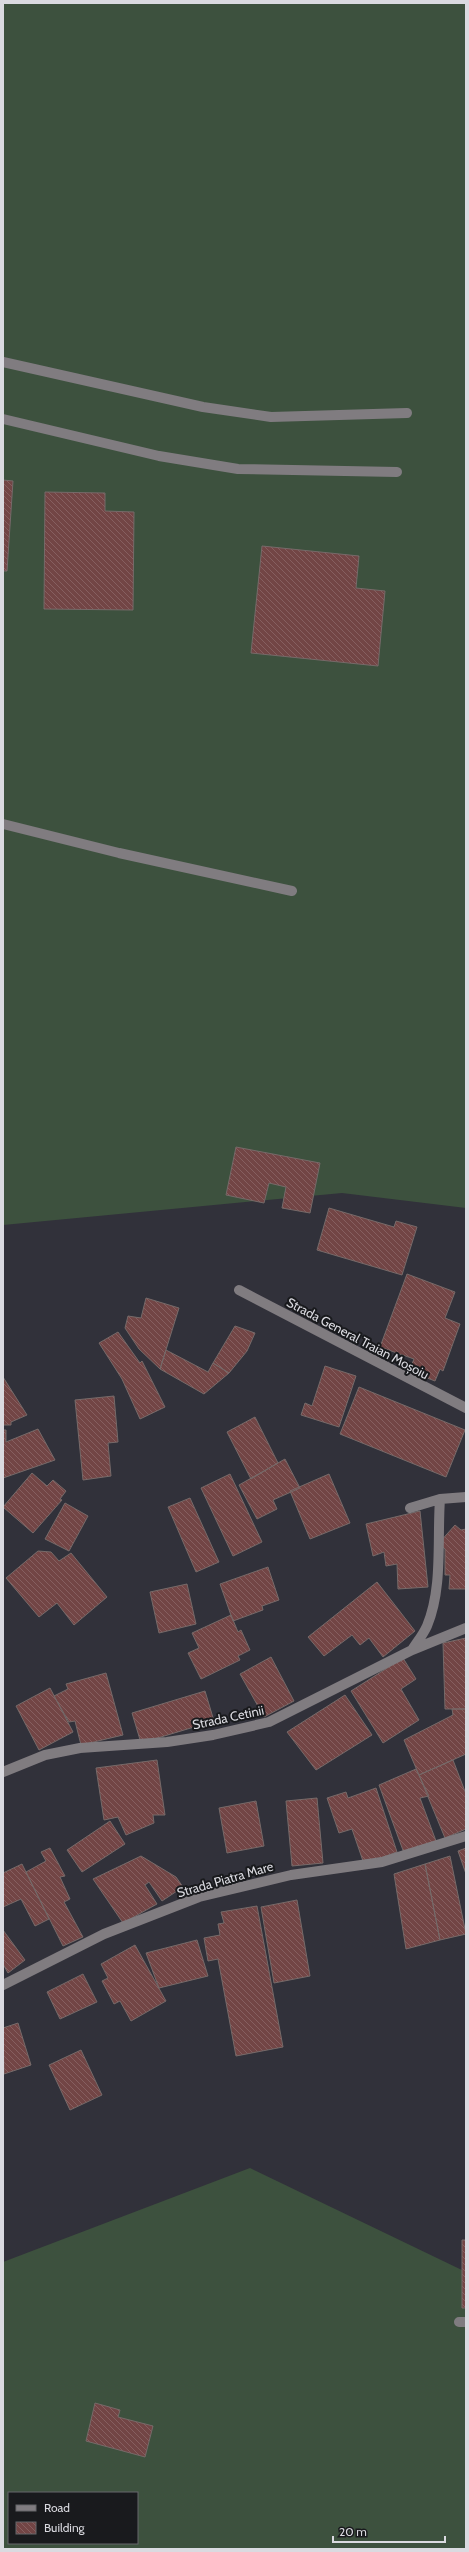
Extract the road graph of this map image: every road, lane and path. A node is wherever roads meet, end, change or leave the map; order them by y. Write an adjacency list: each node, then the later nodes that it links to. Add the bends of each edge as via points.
1 (3, 362): 2 (street, via 203,407 271,417)
2 (407, 413)
3 (3, 419): 4 (street, via 159,456 238,469)
4 (398, 472)
5 (3, 824): 6 (street, via 119,853)
6 (292, 891)
7 (239, 1290): 8 (street, Strada General Traian Moșoiu)
8 (466, 1408)
9 (466, 1497): 10 (street)
10 (440, 1499): 11 (street); 13 (street, via 434,1600 426,1627)
11 (410, 1508)
12 (466, 1628): 13 (street, Strada Cetinii)
13 (412, 1650): 14 (street, Strada Cetinii, via 269,1722 213,1736 80,1748 45,1755)
14 (3, 1772)
15 (466, 1836): 16 (street, Strada Piatra Mare, via 382,1862 291,1875 199,1897 104,1934)
16 (3, 1984)

